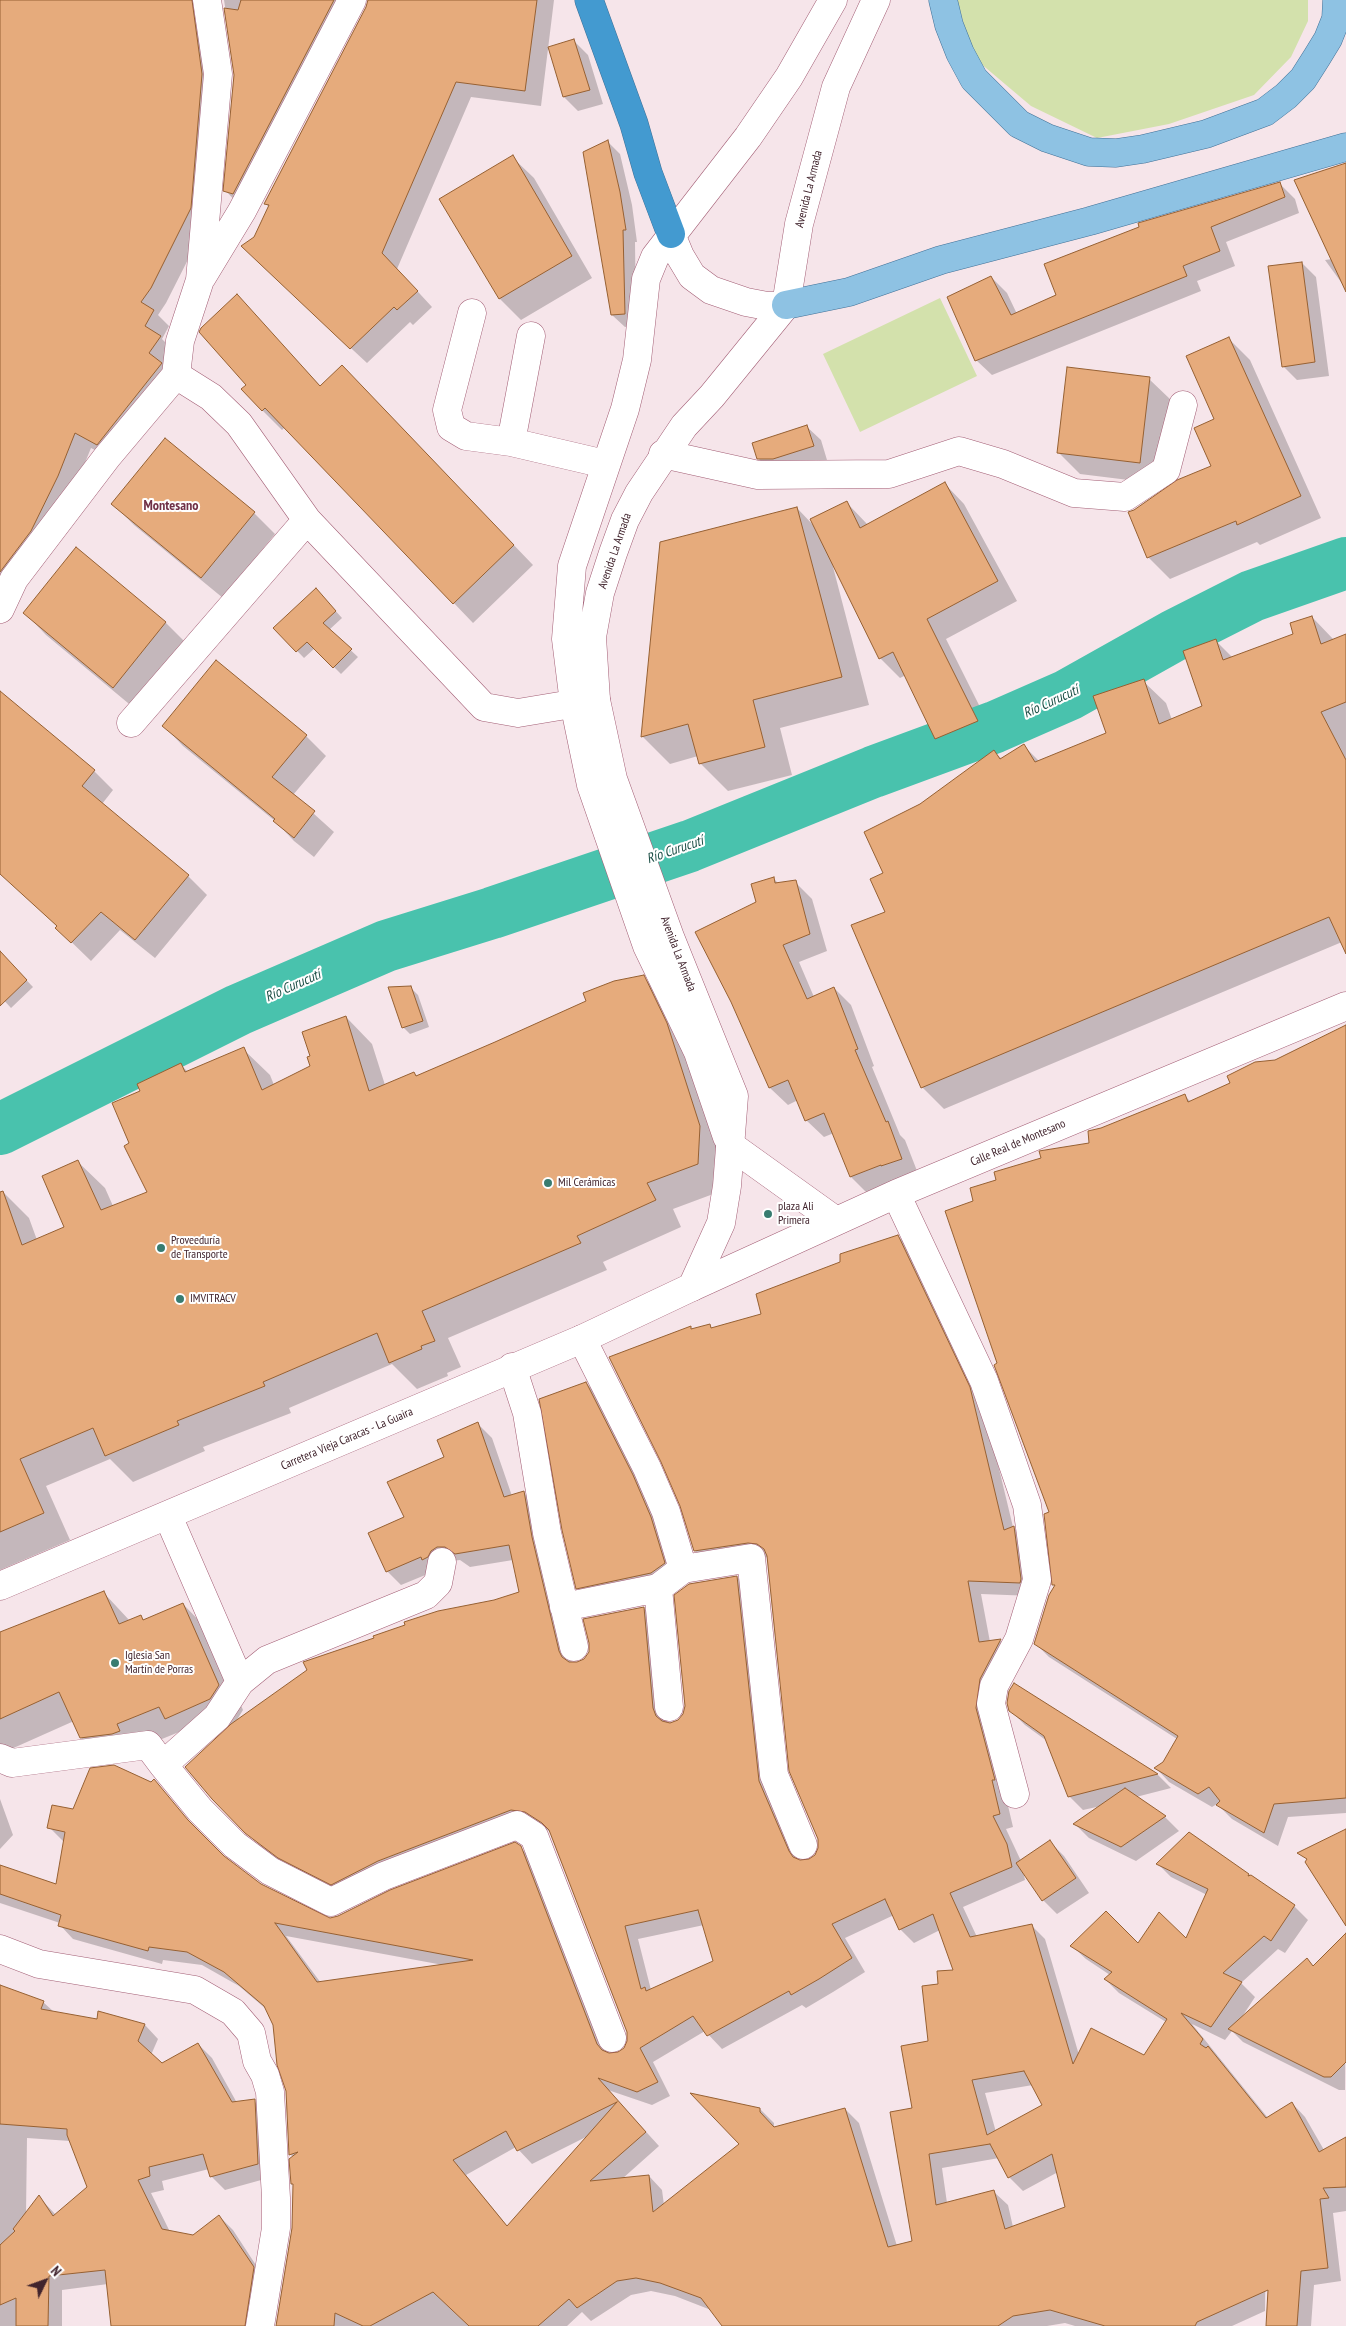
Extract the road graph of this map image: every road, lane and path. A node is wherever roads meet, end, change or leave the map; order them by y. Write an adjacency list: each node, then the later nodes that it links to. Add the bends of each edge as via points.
1 (207, 0): 10 (street, via 218,74)
2 (352, 0): 10 (street, via 242,211)
3 (590, 0): 9 (highway)
4 (833, 0): 9 (street, Avenida La Armada, via 789,77 748,137)
5 (876, 0): 11 (street, Avenida La Armada, via 836,87 799,224)
6 (943, 0): 7 (main road, via 949,25 974,79 1019,124 1047,138 1089,152 1116,153 1206,134 1265,112 1303,79 1312,65 1336,19)
7 (1337, 0)
8 (1346, 148): 11 (main road, via 941,260 849,292)
9 (671, 234): 11 (street, via 692,276 711,290 746,302); 18 (street, Avenida La Armada, via 654,257 646,279 637,360 625,409)
10 (200, 280): 14 (street, via 180,341)
11 (786, 305): 17 (street, Avenida La Armada)
12 (472, 313): 16 (street, via 447,410 451,426 466,436)
13 (531, 336): 16 (street)
14 (176, 376): 19 (street, via 211,397 239,424); 20 (street, via 107,457 14,579)
15 (1183, 405): 17 (street, via 1166,470 1125,497 1074,493 1003,464 959,451 889,474 758,475)
16 (511, 442): 18 (street)
17 (663, 454): 21 (street, Avenida La Armada, via 625,520 600,593)
18 (605, 464): 21 (street, Avenida La Armada, via 572,566 566,639)
19 (307, 520): 21 (street, via 484,707 518,713); 22 (street)
20 (0, 610)
21 (585, 701): 24 (street, Avenida La Armada, via 602,782)
22 (131, 723)
23 (1346, 1006): 25 (street, Calle Real de Montesano)
24 (730, 1145): 26 (street); 27 (street, Avenida La Armada, via 721,1223)
25 (896, 1194): 26 (street, Calle Real de Montesano); 41 (street, via 984,1381 1027,1505 1037,1580 1019,1639 994,1686 991,1704)
26 (836, 1220): 27 (street, Calle Real de Montesano)
27 (692, 1287): 28 (street, Carretera Vieja Caracas - La Guaira)
28 (582, 1339): 29 (street, Carretera Vieja Caracas - La Guaira); 32 (street, via 662,1504)
29 (512, 1367): 30 (street, Carretera Vieja Caracas - La Guaira); 35 (street, via 527,1413 547,1532)
30 (168, 1516): 33 (street, Carretera Vieja Caracas - La Guaira); 37 (street)
31 (442, 1562): 37 (street, via 438,1583 426,1595 267,1660)
32 (683, 1568): 34 (street); 42 (street, via 752,1558 774,1775)
33 (0, 1586)
34 (658, 1588): 35 (street); 38 (street)
35 (564, 1607): 36 (street)
36 (574, 1646)
37 (240, 1682): 40 (street, via 218,1717)
38 (669, 1707)
39 (0, 1758): 40 (street, via 12,1764 148,1745)
40 (163, 1765): 44 (street, via 200,1810 235,1845 270,1871 332,1902 393,1873 516,1825 534,1836)
41 (1015, 1794)
42 (803, 1845)
43 (0, 1949): 45 (street, via 39,1964 194,1990 233,2012 251,2032 257,2061 270,2092 276,2198 274,2236)
44 (612, 2038)
45 (260, 2326)

